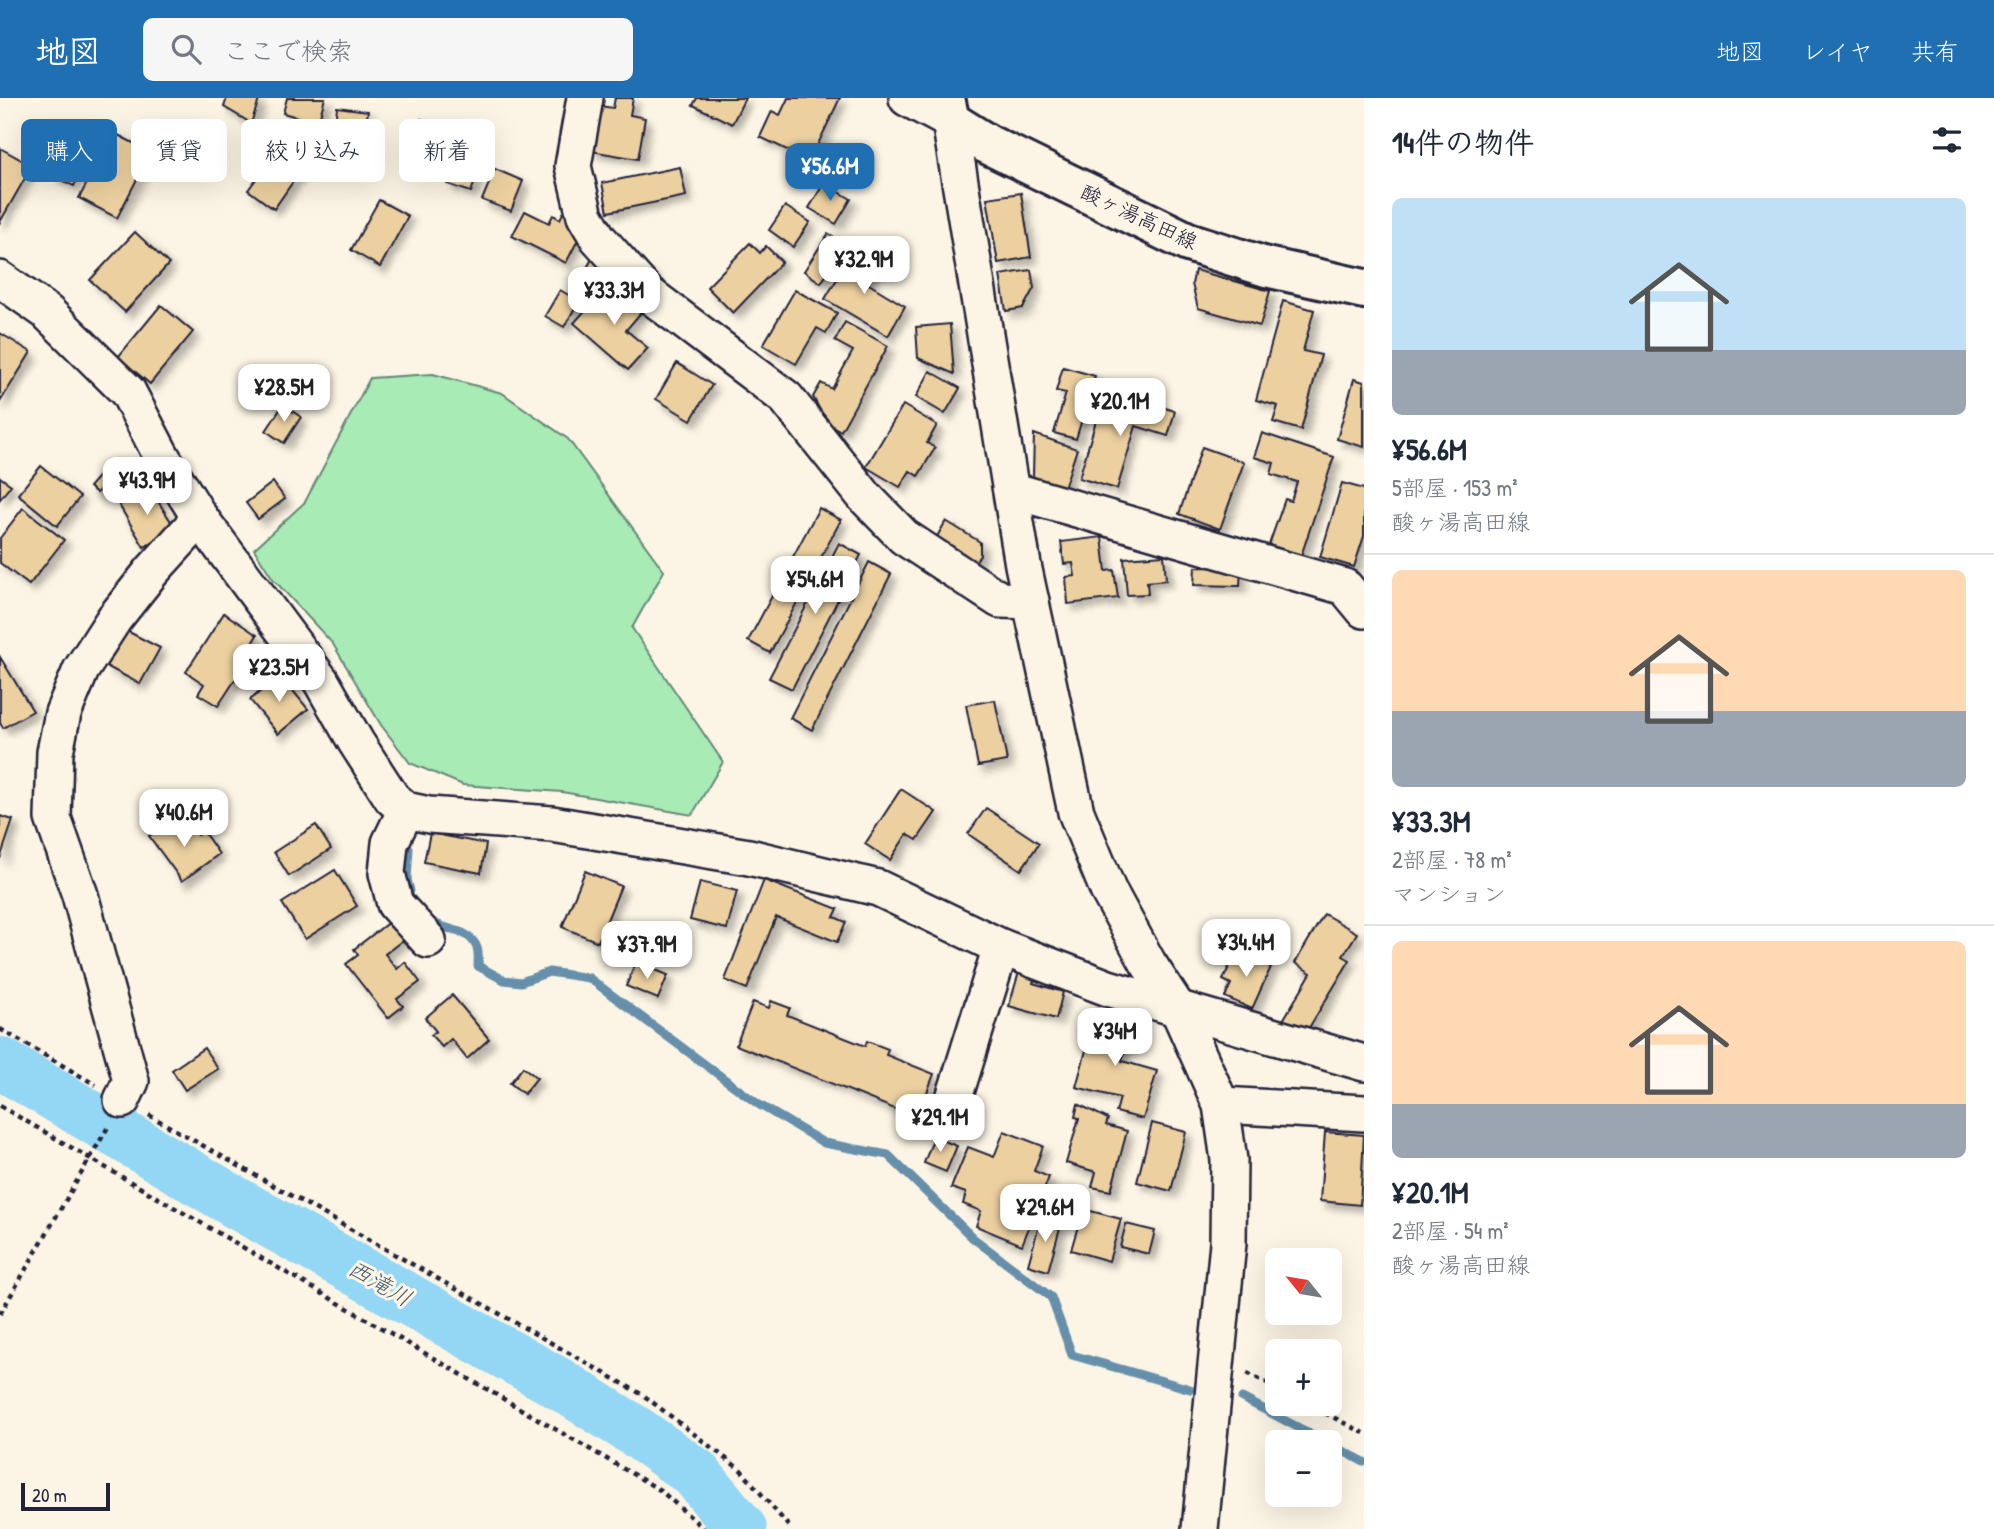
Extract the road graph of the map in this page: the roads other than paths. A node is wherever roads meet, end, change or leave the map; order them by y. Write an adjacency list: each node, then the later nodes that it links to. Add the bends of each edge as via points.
1 (585, 98): 9 (street, via 573,166 585,216 598,239 648,293 786,398 865,497 904,537 1000,600)
2 (907, 98): 3 (street)
3 (947, 110): 5 (main road, 酸ヶ湯高田線, via 987,144 1188,242 1266,267); 6 (street)
4 (0, 279): 7 (street, via 47,312 128,392)
5 (1364, 289)
6 (1011, 490): 8 (street); 9 (street)
7 (200, 518): 10 (street, via 321,681 392,798); 15 (street, via 114,619 81,670 63,713 55,752 53,818 131,1081)
8 (1354, 598)
9 (1031, 601): 13 (street, via 1076,812 1108,890)
10 (406, 810): 11 (street, via 390,843 387,873 395,904); 12 (street, via 552,824 748,857 878,888)
11 (428, 940)
12 (1001, 947): 13 (street); 17 (street)
13 (1178, 1009): 14 (street); 16 (street)
14 (1364, 1063)
15 (122, 1100)
16 (1221, 1105): 18 (street); 19 (street, via 1229,1160 1228,1243)
17 (950, 1111)
18 (1364, 1113)
19 (1200, 1529)

